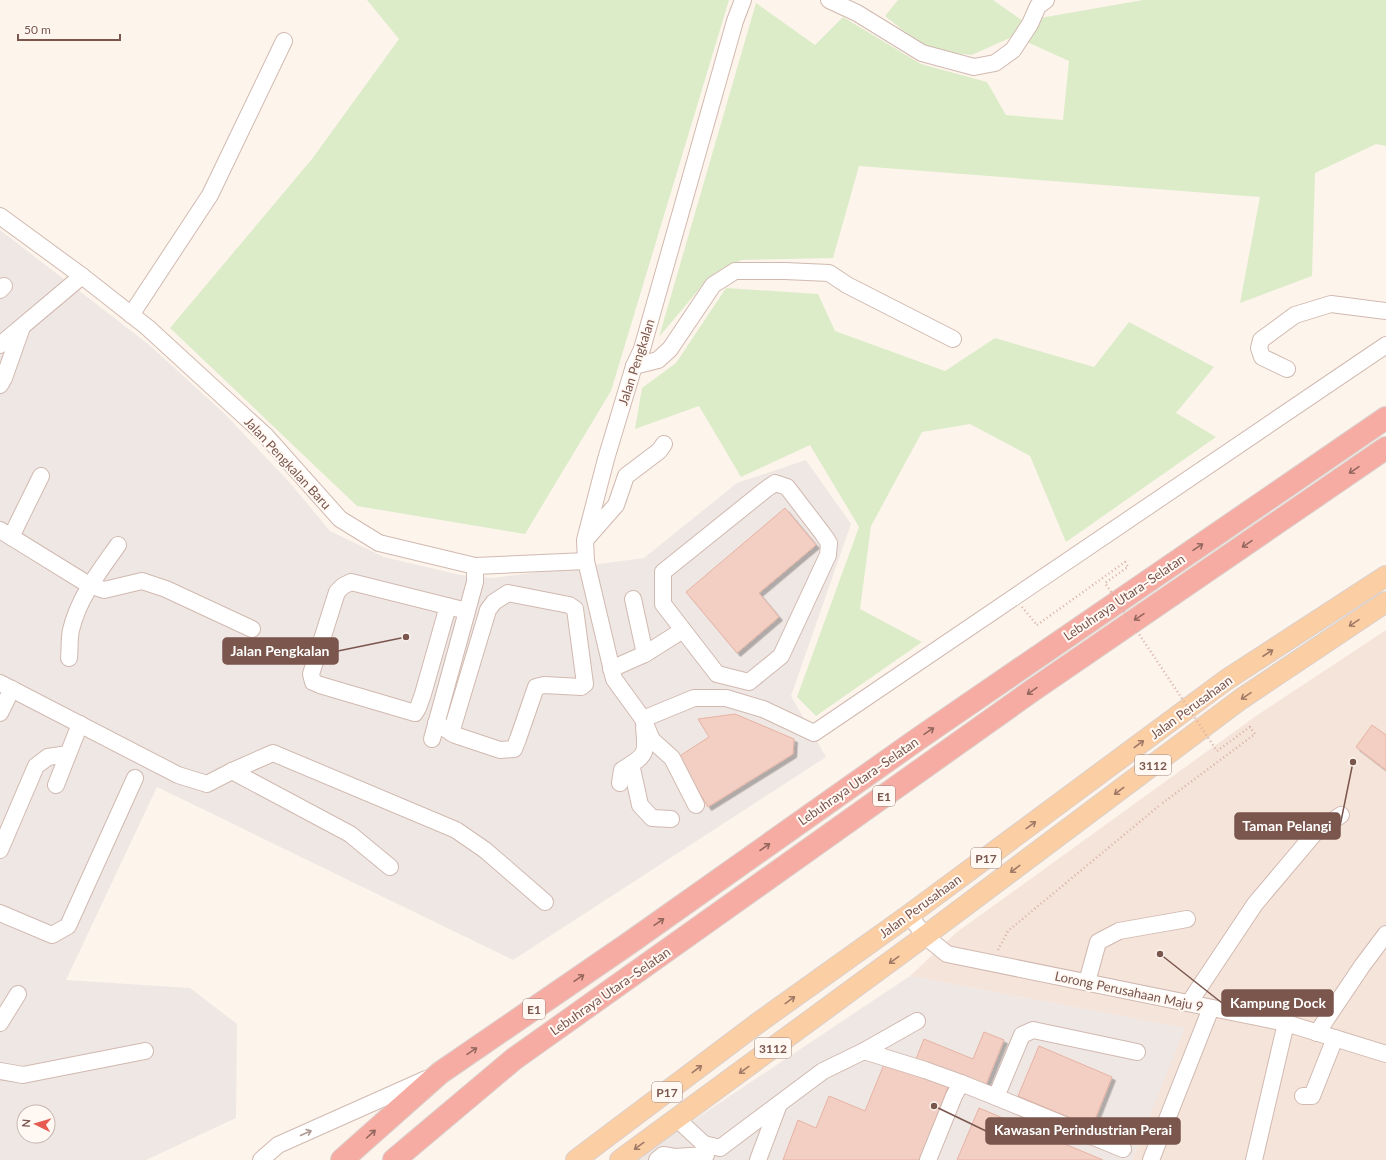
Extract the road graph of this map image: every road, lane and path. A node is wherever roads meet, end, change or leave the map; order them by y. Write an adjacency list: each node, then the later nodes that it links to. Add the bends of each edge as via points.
1 (743, 0): 13 (street, Jalan Pengkalan, via 642,349)
2 (828, 0): 3 (street, via 857,13 922,53 974,68 995,62 1013,50 1038,6)
3 (1046, 0)
4 (284, 41): 8 (street, via 210,195)
5 (0, 216): 6 (street, Jalan Pengkalan Baru)
6 (82, 276): 8 (street, Jalan Pengkalan Baru); 9 (street)
7 (1386, 311): 14 (street, via 1331,304 1295,315 1261,340 1258,348 1262,357)
8 (131, 315): 24 (street, Jalan Pengkalan Baru, via 266,436 340,519 379,543)
9 (22, 327): 12 (street); 15 (street)
10 (953, 339): 13 (street, via 847,285 829,273 735,271 713,285 670,349 658,360)
11 (1386, 345): 27 (street)
12 (0, 346)
13 (634, 366): 21 (street, Jalan Pengkalan)
14 (1287, 370)
15 (0, 385)
16 (1386, 418): 77 (highway, Lebuhraya Utara–Selatan / E1, one-way to 16, via 628,944 918,738)
17 (664, 444): 21 (street, via 659,451 626,476 616,505)
18 (1386, 448): 89 (highway, Lebuhraya Utara–Selatan / E1, one-way to 89, via 1033,690 514,1059)
19 (42, 476): 20 (street)
20 (6, 534): 26 (street)
21 (585, 540): 23 (street, Jalan Pengkalan)
22 (118, 545): 26 (street)
23 (586, 560): 24 (street, Jalan Pengkalan Baru); 36 (street, Jalan Pengkalan)
24 (475, 566): 31 (street, via 475,582)
25 (1386, 576): 50 (main road, Jalan Perusahaan / 3112, one-way to 25, via 1226,680)
26 (90, 585): 32 (street, via 104,590 142,581 166,589); 35 (street, via 71,631)
27 (1014, 598): 39 (street, via 814,733 763,709 726,698 694,698); 62 (path, bridge, via 1037,625 1125,562 1128,567 1105,584 1217,751 1250,727 1255,734 1160,805 1008,931)
28 (633, 599): 34 (street)
29 (1386, 602): 61 (main road, Jalan Perusahaan / 3112, one-way to 61, via 1241,700)
30 (448, 606): 30 (street, via 351,582 343,586 337,592 311,674 313,682 415,713 423,694); 31 (street)
31 (467, 611): 40 (street)
32 (252, 629)
33 (683, 630): 33 (street, via 663,604 663,572 775,483 787,487 829,543 828,555 781,656 749,682 716,674); 34 (street)
34 (645, 654): 36 (street)
35 (69, 658)
36 (611, 669): 39 (street, Jalan Pengkalan, via 614,679)
37 (6, 686): 38 (street); 41 (street)
38 (0, 713)
39 (643, 719): 45 (street, via 643,755); 51 (street, Jalan Pengkalan, via 652,740 672,758)
40 (436, 723): 42 (street); 43 (street)
41 (80, 724): 44 (street); 46 (street, via 178,774 207,784)
42 (451, 733): 42 (street, via 500,750 514,748 536,687 581,687 585,684 575,609 569,605 508,593 494,602 488,610)
43 (432, 739)
44 (68, 754): 49 (street); 54 (street, via 48,757 36,766)
45 (631, 764): 48 (street, via 622,770); 53 (street, via 640,805 652,818)
46 (232, 771): 55 (street, via 350,834); 56 (street, via 273,753 288,759 456,830 485,850)
47 (135, 778): 57 (street, via 68,926 52,935)
48 (620, 782)
49 (56, 785)
50 (1063, 801): 58 (main road, Jalan Perusahaan / P17, one-way to 50)
51 (696, 805)
52 (1341, 816): 65 (street, via 1314,834 1255,904)
53 (671, 820)
54 (0, 850)
55 (390, 867)
56 (545, 902)
57 (0, 913)
58 (909, 915): 61 (street, Lorong Perusahaan Maju 9); 90 (main road, Jalan Perusahaan / P17, one-way to 58, via 758,1023)
59 (1187, 920): 63 (street, via 1119,931 1098,942)
60 (1386, 934): 70 (street)
61 (925, 936): 62 (street, Lorong Perusahaan Maju 9, via 947,954); 82 (main road, Jalan Perusahaan / 3112, one-way to 82)
62 (992, 963): 63 (street, Lorong Perusahaan Maju 9)
63 (1087, 982): 65 (street, Lorong Perusahaan Maju 9)
64 (18, 994): 68 (street)
65 (1189, 1003): 66 (street, Lorong Perusahaan Maju 9)
66 (1211, 1008): 69 (street, Lorong Perusahaan Maju 9); 95 (street)
67 (917, 1021): 73 (street)
68 (0, 1023)
69 (1286, 1023): 70 (street, Lorong Perusahaan Maju 9); 96 (street)
70 (1317, 1033): 71 (street, Lorong Perusahaan Maju 9)
71 (1335, 1038): 75 (street, Lorong Perusahaan Maju 9); 79 (street, via 1312,1096)
72 (145, 1051): 76 (street, via 23,1075)
73 (864, 1051): 78 (street); 81 (street, via 823,1071)
74 (1137, 1052): 80 (street, via 1033,1030 1022,1035)
75 (1386, 1054)
76 (0, 1071)
77 (440, 1073): 83 (street, one-way to 77); 88 (highway, Lebuhraya Utara–Selatan / E1, one-way to 77)
78 (961, 1083): 80 (street); 94 (street)
79 (1303, 1096)
80 (996, 1097): 84 (street)
81 (779, 1104): 85 (street, via 720,1148); 93 (street)
82 (677, 1119): 85 (street); 91 (main road, Jalan Perusahaan / 3112, one-way to 91)
83 (278, 1145): 86 (street); 87 (street)
84 (1123, 1150)
85 (706, 1153): 92 (street, via 675,1157 663,1155)
86 (249, 1160)
87 (260, 1160)
88 (342, 1160)
89 (394, 1160)
90 (576, 1160)
91 (620, 1160)
92 (657, 1160)
93 (758, 1160)
94 (928, 1160)
95 (1151, 1160)
96 (1254, 1160)

